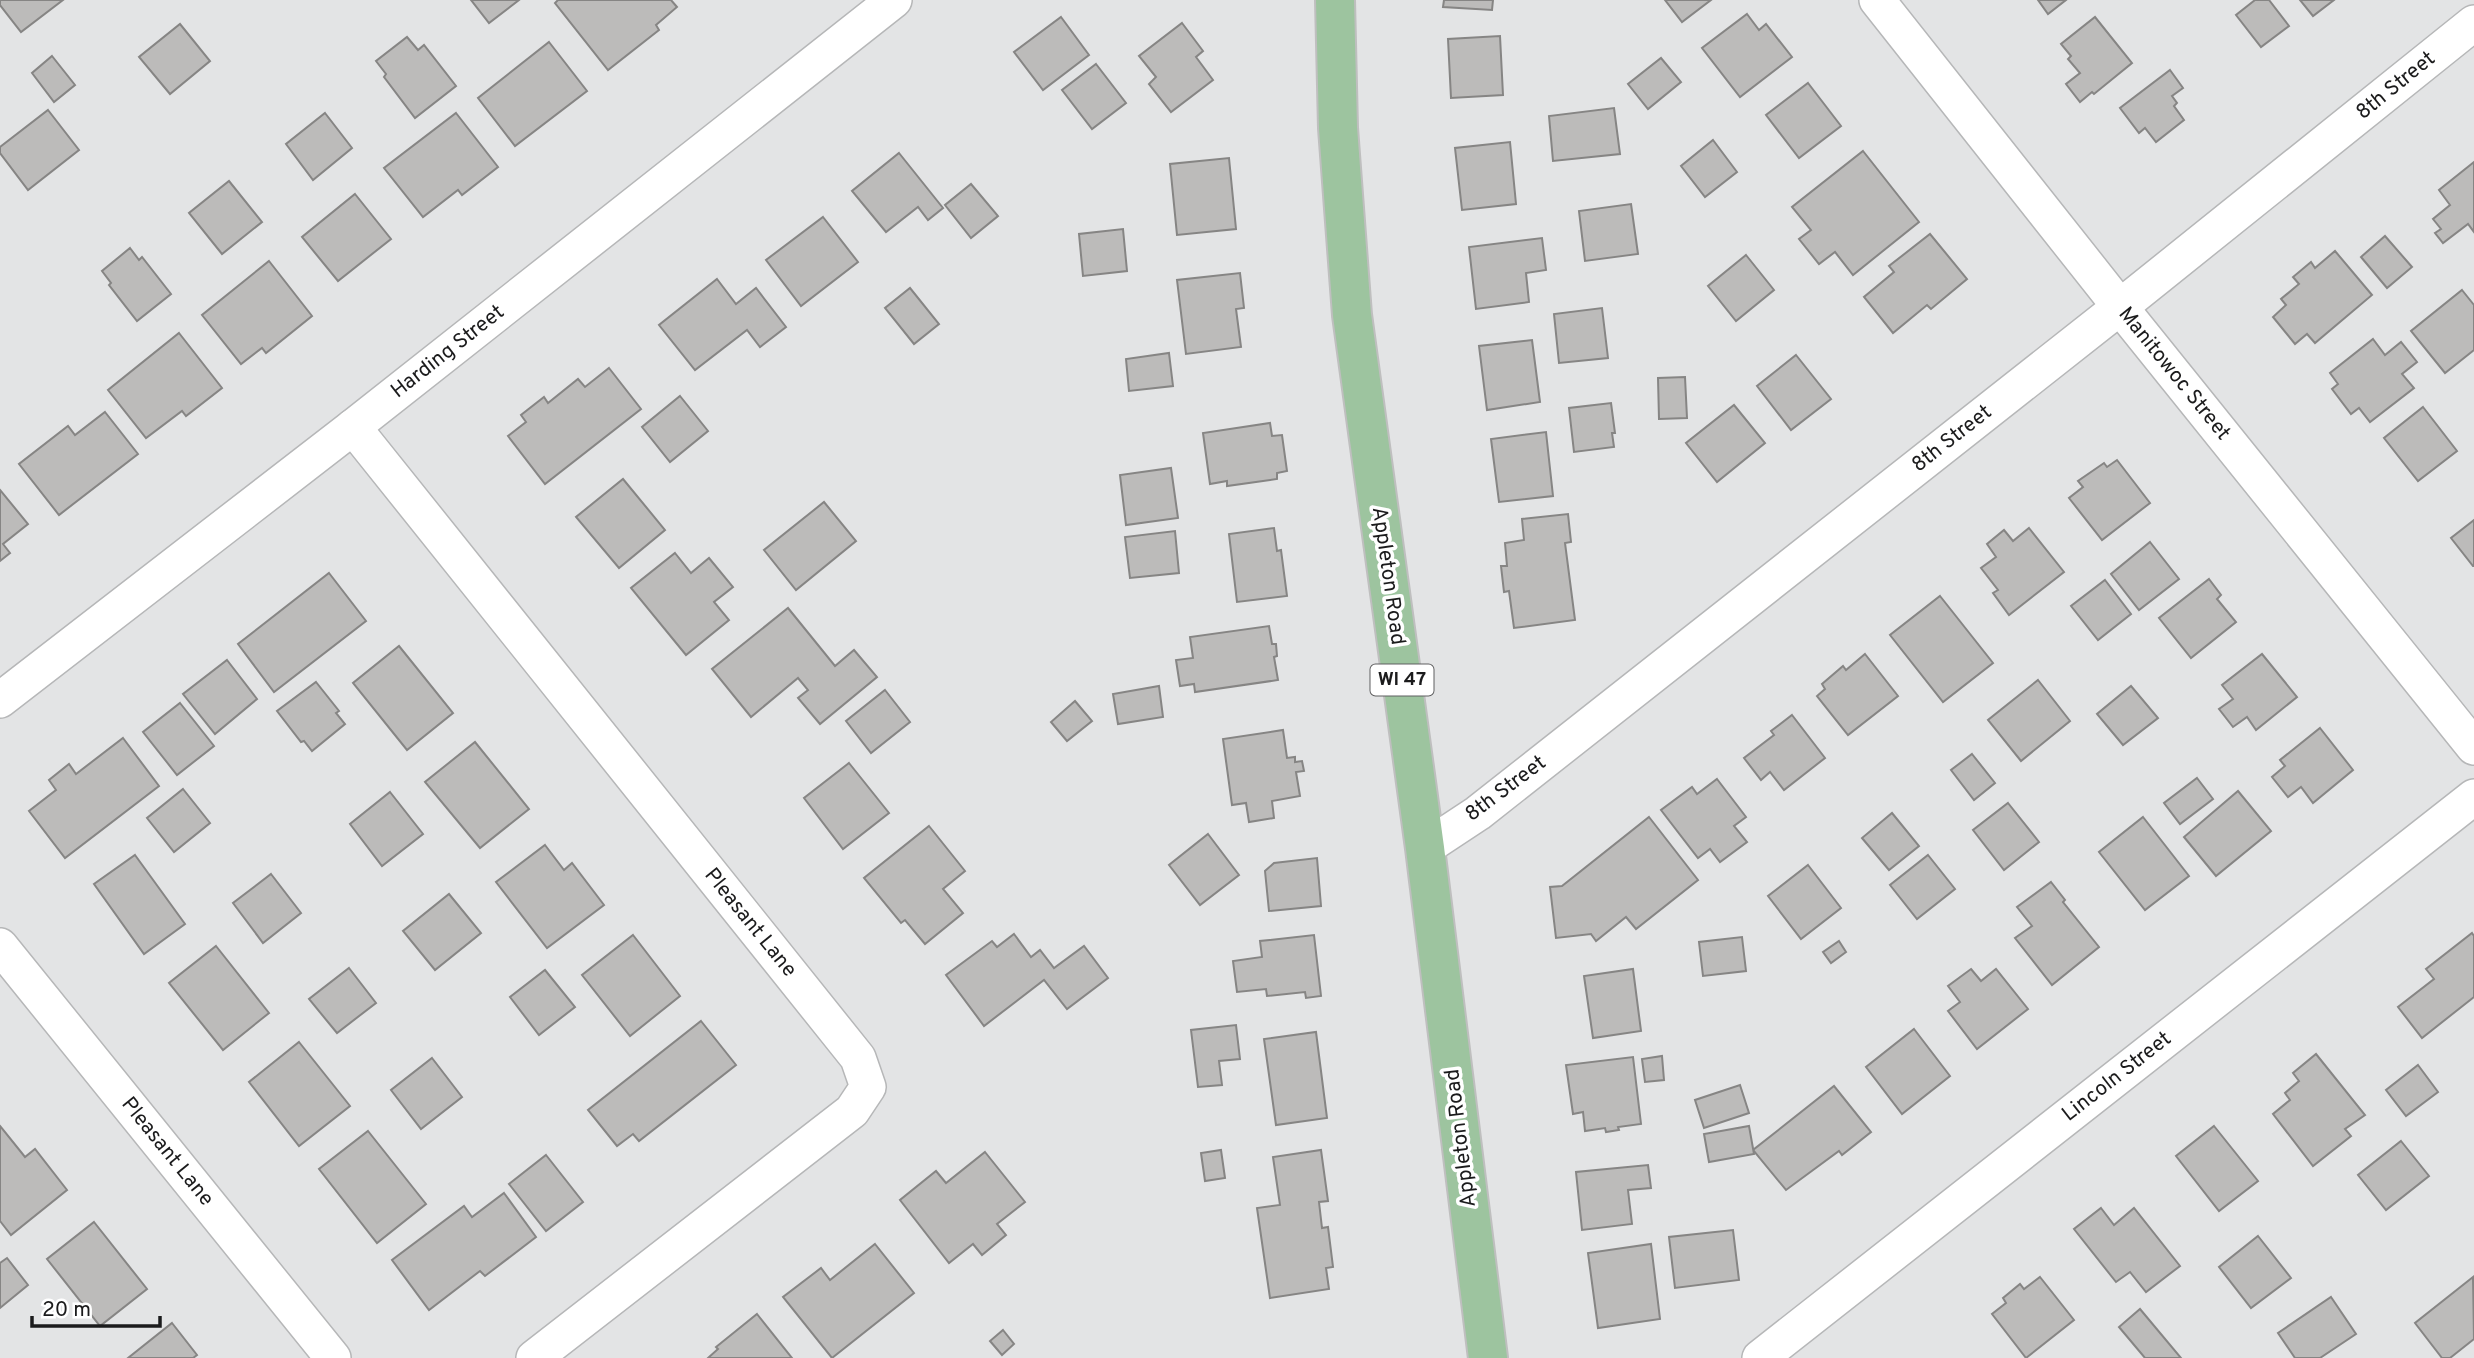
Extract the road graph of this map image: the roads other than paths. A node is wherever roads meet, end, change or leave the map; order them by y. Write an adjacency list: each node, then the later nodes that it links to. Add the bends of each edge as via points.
1 (894, 0): 6 (street, Harding Street)
2 (1335, 0): 10 (main road, Appleton Road / WI 47, via 1338,128 1352,315)
3 (1877, 0): 5 (street, Manitowoc Street)
4 (2474, 23): 5 (street, 8th Street)
5 (2120, 307): 8 (street, Manitowoc Street); 10 (street, 8th Street, via 1478,813)
6 (353, 426): 7 (street, Harding Street); 13 (street, Pleasant Lane, via 858,1058 868,1087 852,1111)
7 (0, 700)
8 (2474, 747)
9 (2474, 797): 15 (street, Lincoln Street)
10 (1425, 848): 14 (main road, Appleton Road / WI 47)
11 (0, 946): 12 (street, Pleasant Lane)
12 (333, 1358)
13 (534, 1358)
14 (1488, 1358)
15 (1760, 1358)

